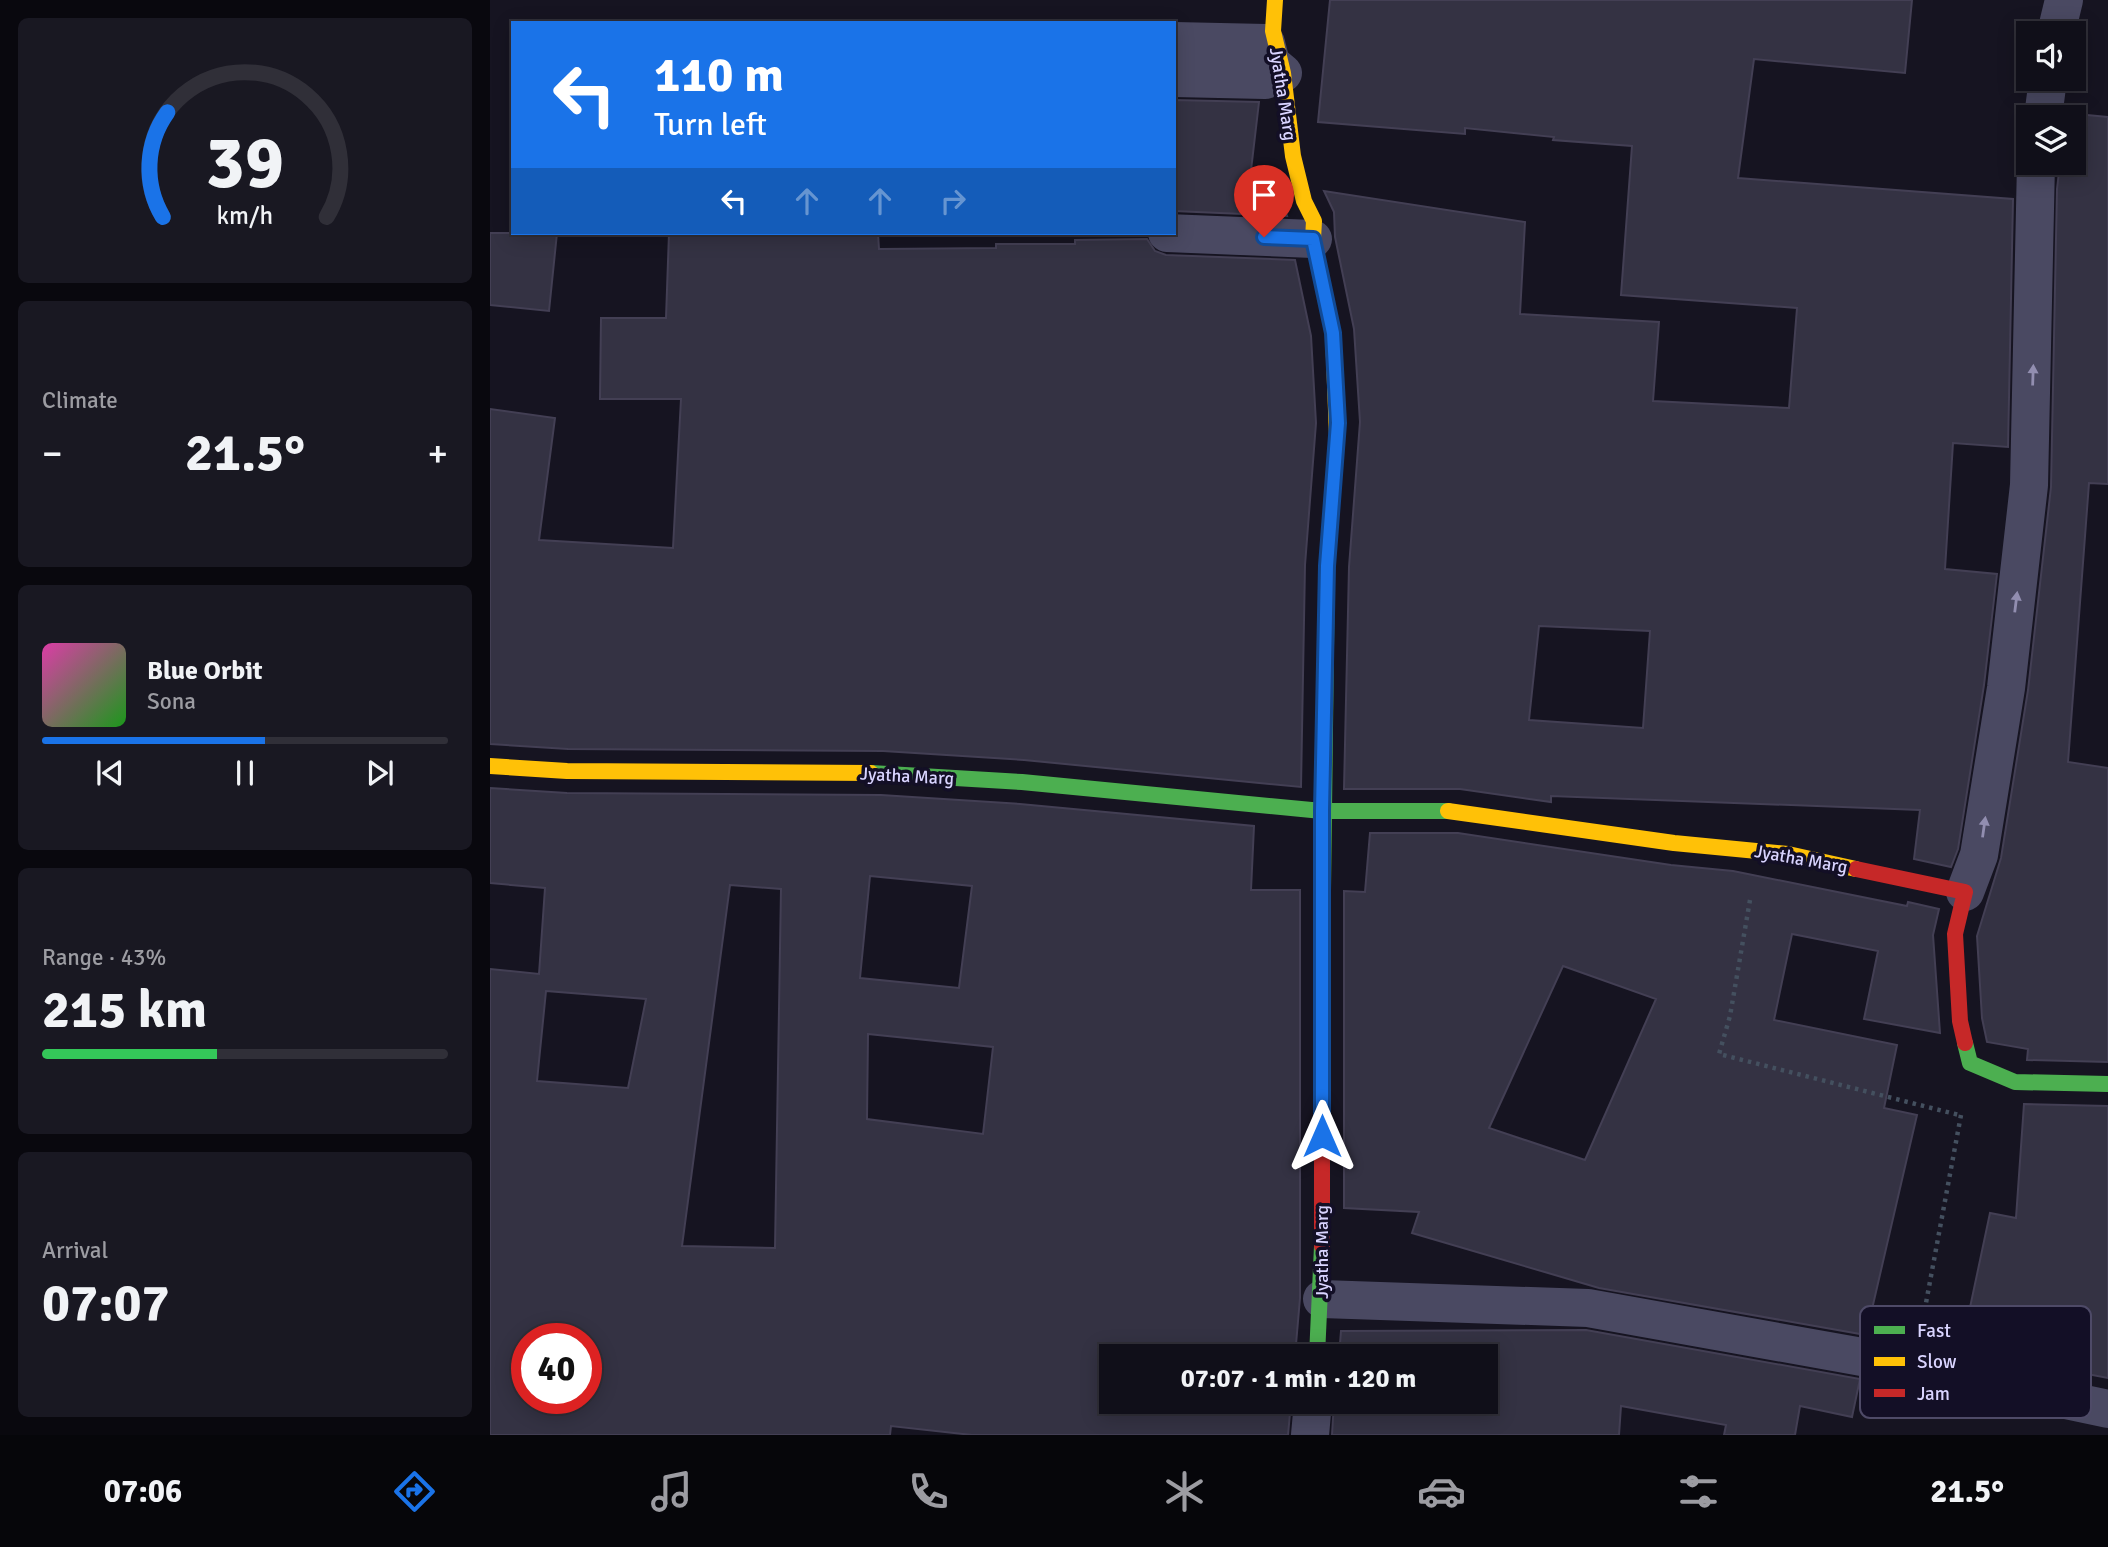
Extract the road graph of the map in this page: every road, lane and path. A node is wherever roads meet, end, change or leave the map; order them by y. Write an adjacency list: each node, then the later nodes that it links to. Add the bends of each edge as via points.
1 (1275, 0): 5 (street, Jyatha Marg)
2 (2064, 0): 3 (street)
3 (2059, 21)
4 (1176, 41): 5 (street, via 1266,43)
5 (1277, 68): 6 (street, via 1265,79); 9 (street, Jyatha Marg, via 1293,156 1314,221)
6 (1176, 78)
7 (2036, 175): 13 (street, one-way to 7, via 1979,855 2006,688 2029,485)
8 (1176, 233): 9 (street)
9 (1313, 239): 11 (street, Jyatha Marg, via 1333,333 1338,423 1327,566)
10 (490, 766): 11 (street, Jyatha Marg, via 567,771 882,773)
11 (1322, 811): 12 (street, Jyatha Marg, via 1460,811); 17 (street, Jyatha Marg)
12 (1758, 851): 13 (street, Jyatha Marg); 16 (path, via 1730,1016 1719,1054)
13 (1965, 892): 14 (street, via 1955,934 1960,1021 1970,1063)
14 (2015, 1082): 15 (street); 16 (path)
15 (2108, 1084)
16 (1960, 1115): 18 (path)
17 (1322, 1299): 19 (street, Jyatha Marg); 20 (street, via 1588,1308)
18 (1926, 1306)
19 (1318, 1344)
20 (1860, 1358)
21 (1312, 1414): 22 (street)
22 (1310, 1435)

